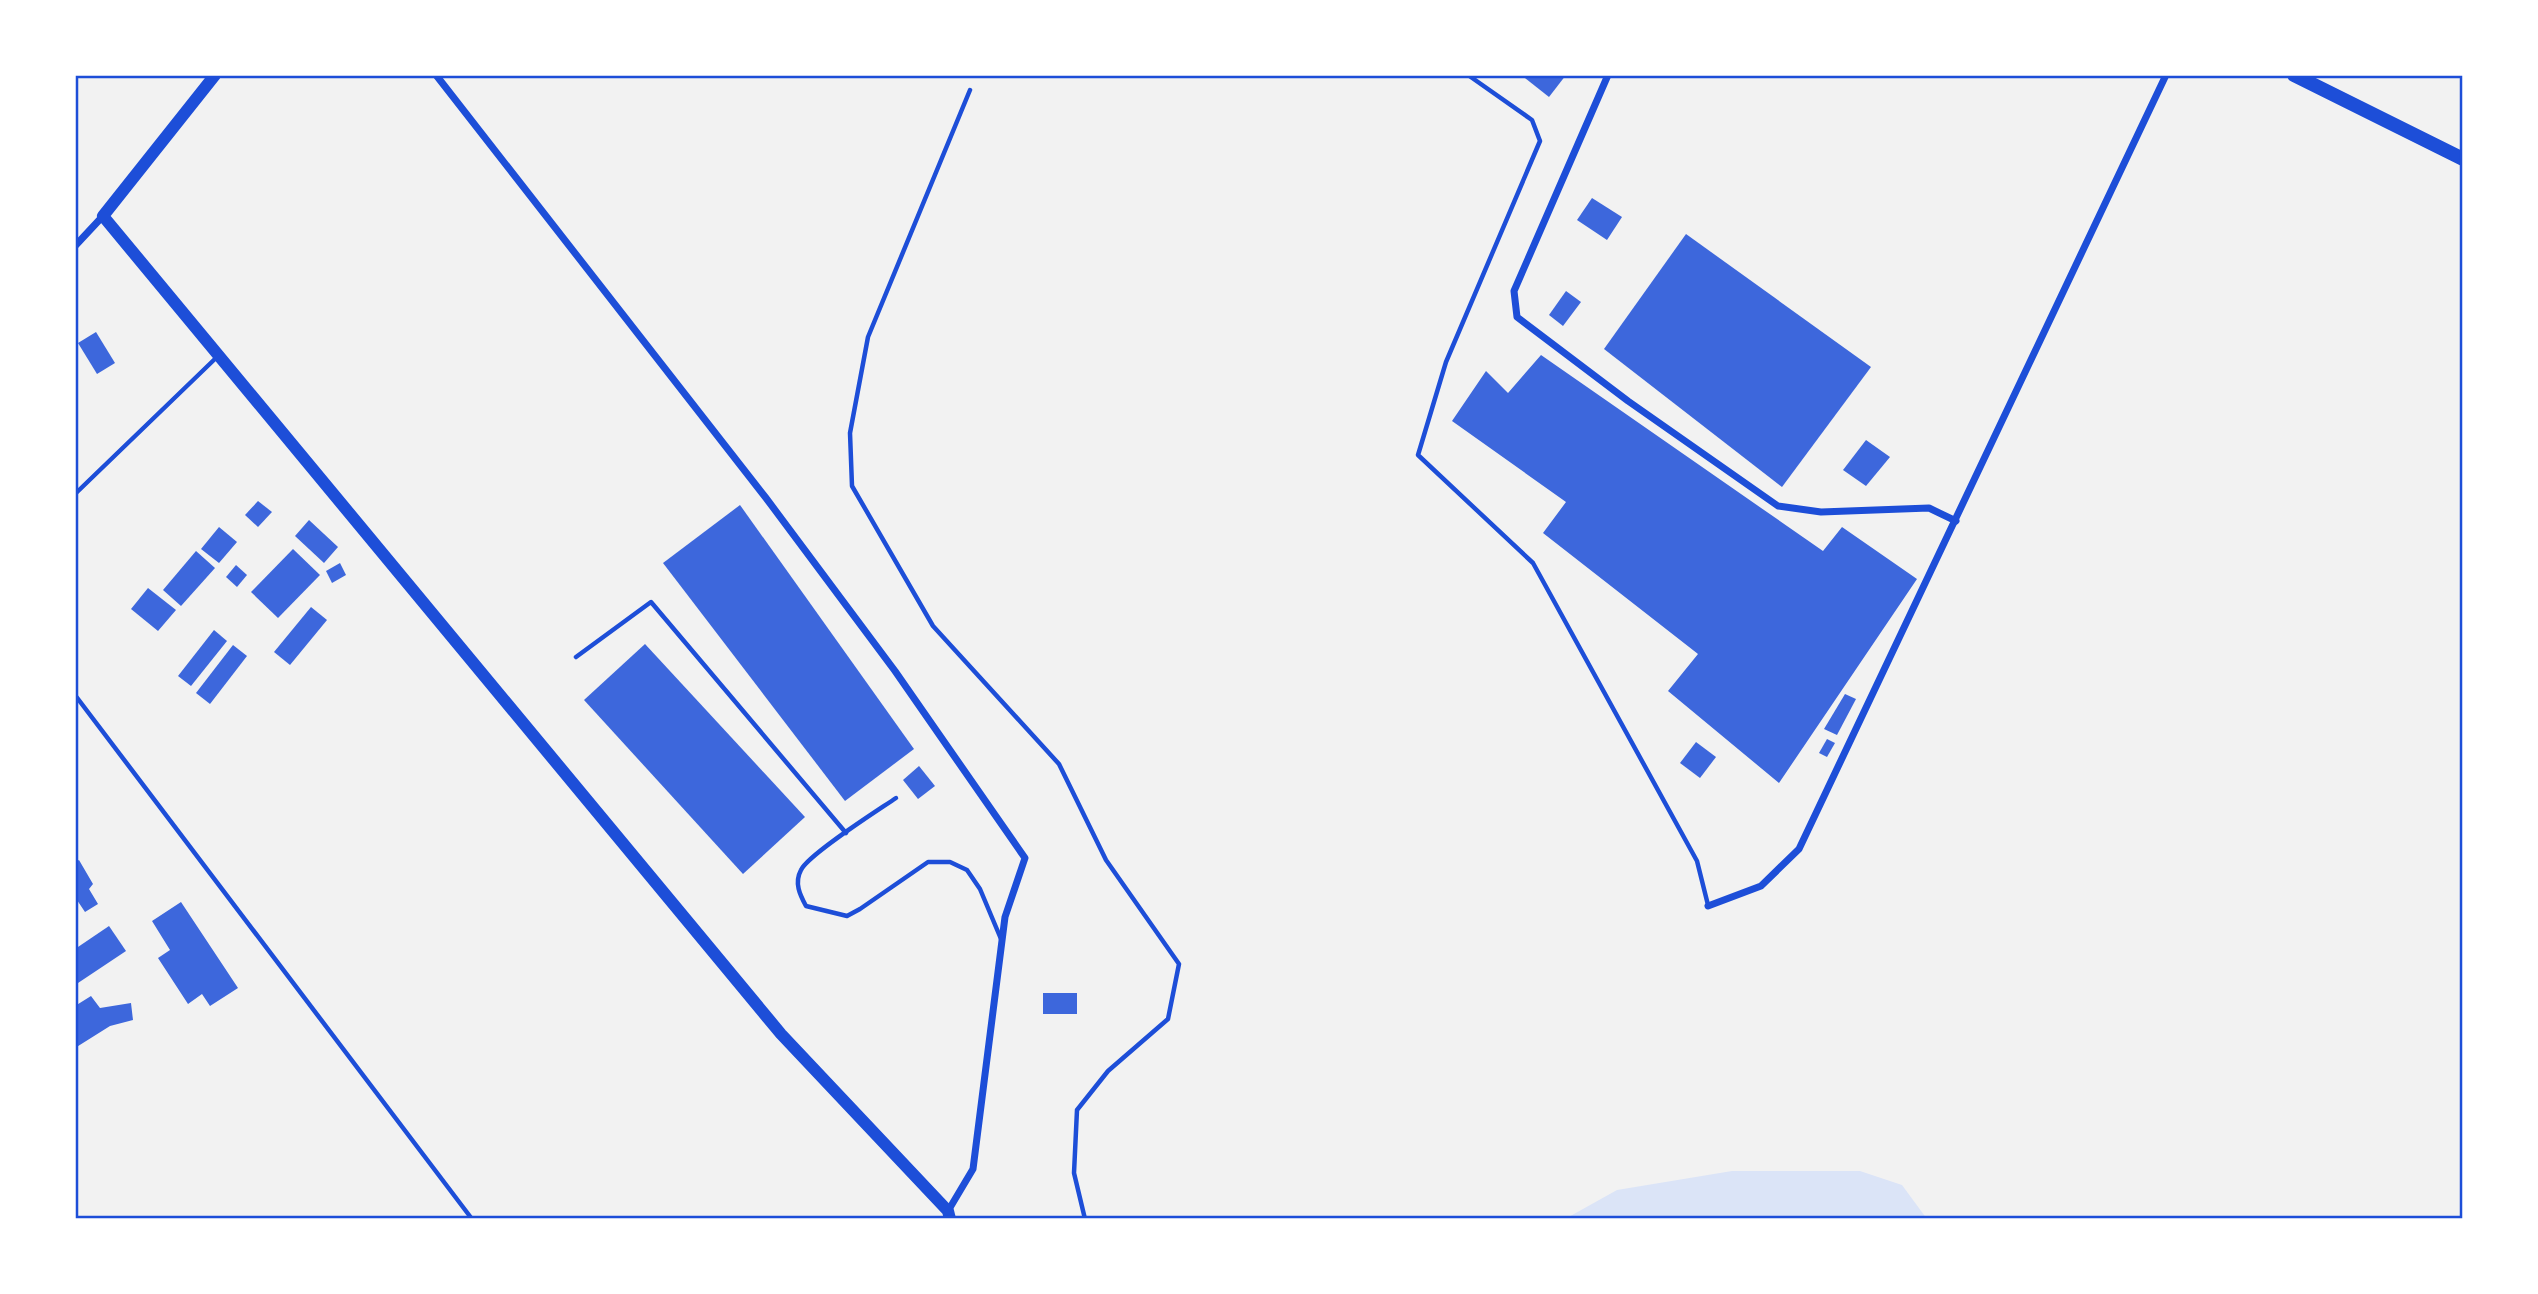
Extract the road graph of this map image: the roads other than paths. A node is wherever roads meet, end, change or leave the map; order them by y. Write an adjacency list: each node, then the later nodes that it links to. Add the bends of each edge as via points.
1 (215, 75): 9 (street)
2 (436, 75): 19 (street, via 766,498 1026,858)
3 (1468, 75): 18 (lane, via 1532,120 1540,141 1446,362 1418,455 1533,563 1697,861)
4 (1608, 75): 13 (street, via 1514,291 1517,317 1778,506 1821,512 1929,508)
5 (2166, 75): 13 (street)
6 (2294, 75): 8 (main road)
7 (970, 90): 22 (lane, via 868,337 850,433 852,486 933,626 1059,764 1106,860 1179,964 1168,1019 1108,1071 1077,1110 1074,1172)
8 (2463, 159)
9 (103, 216): 10 (street); 11 (street)
10 (75, 246)
11 (218, 355): 12 (lane); 20 (street, via 781,1034)
12 (75, 494)
13 (1956, 521): 18 (street, via 1799,849 1761,886)
14 (576, 657): 17 (lane, via 651,602)
15 (75, 695): 21 (lane)
16 (896, 797): 17 (lane)
17 (845, 833): 19 (lane, via 800,870 798,891 806,906 847,916 928,862 950,862 967,870 980,889)
18 (1708, 906)
19 (1001, 940): 20 (street, via 973,1169)
20 (949, 1215)
21 (472, 1219)
22 (1085, 1219)

